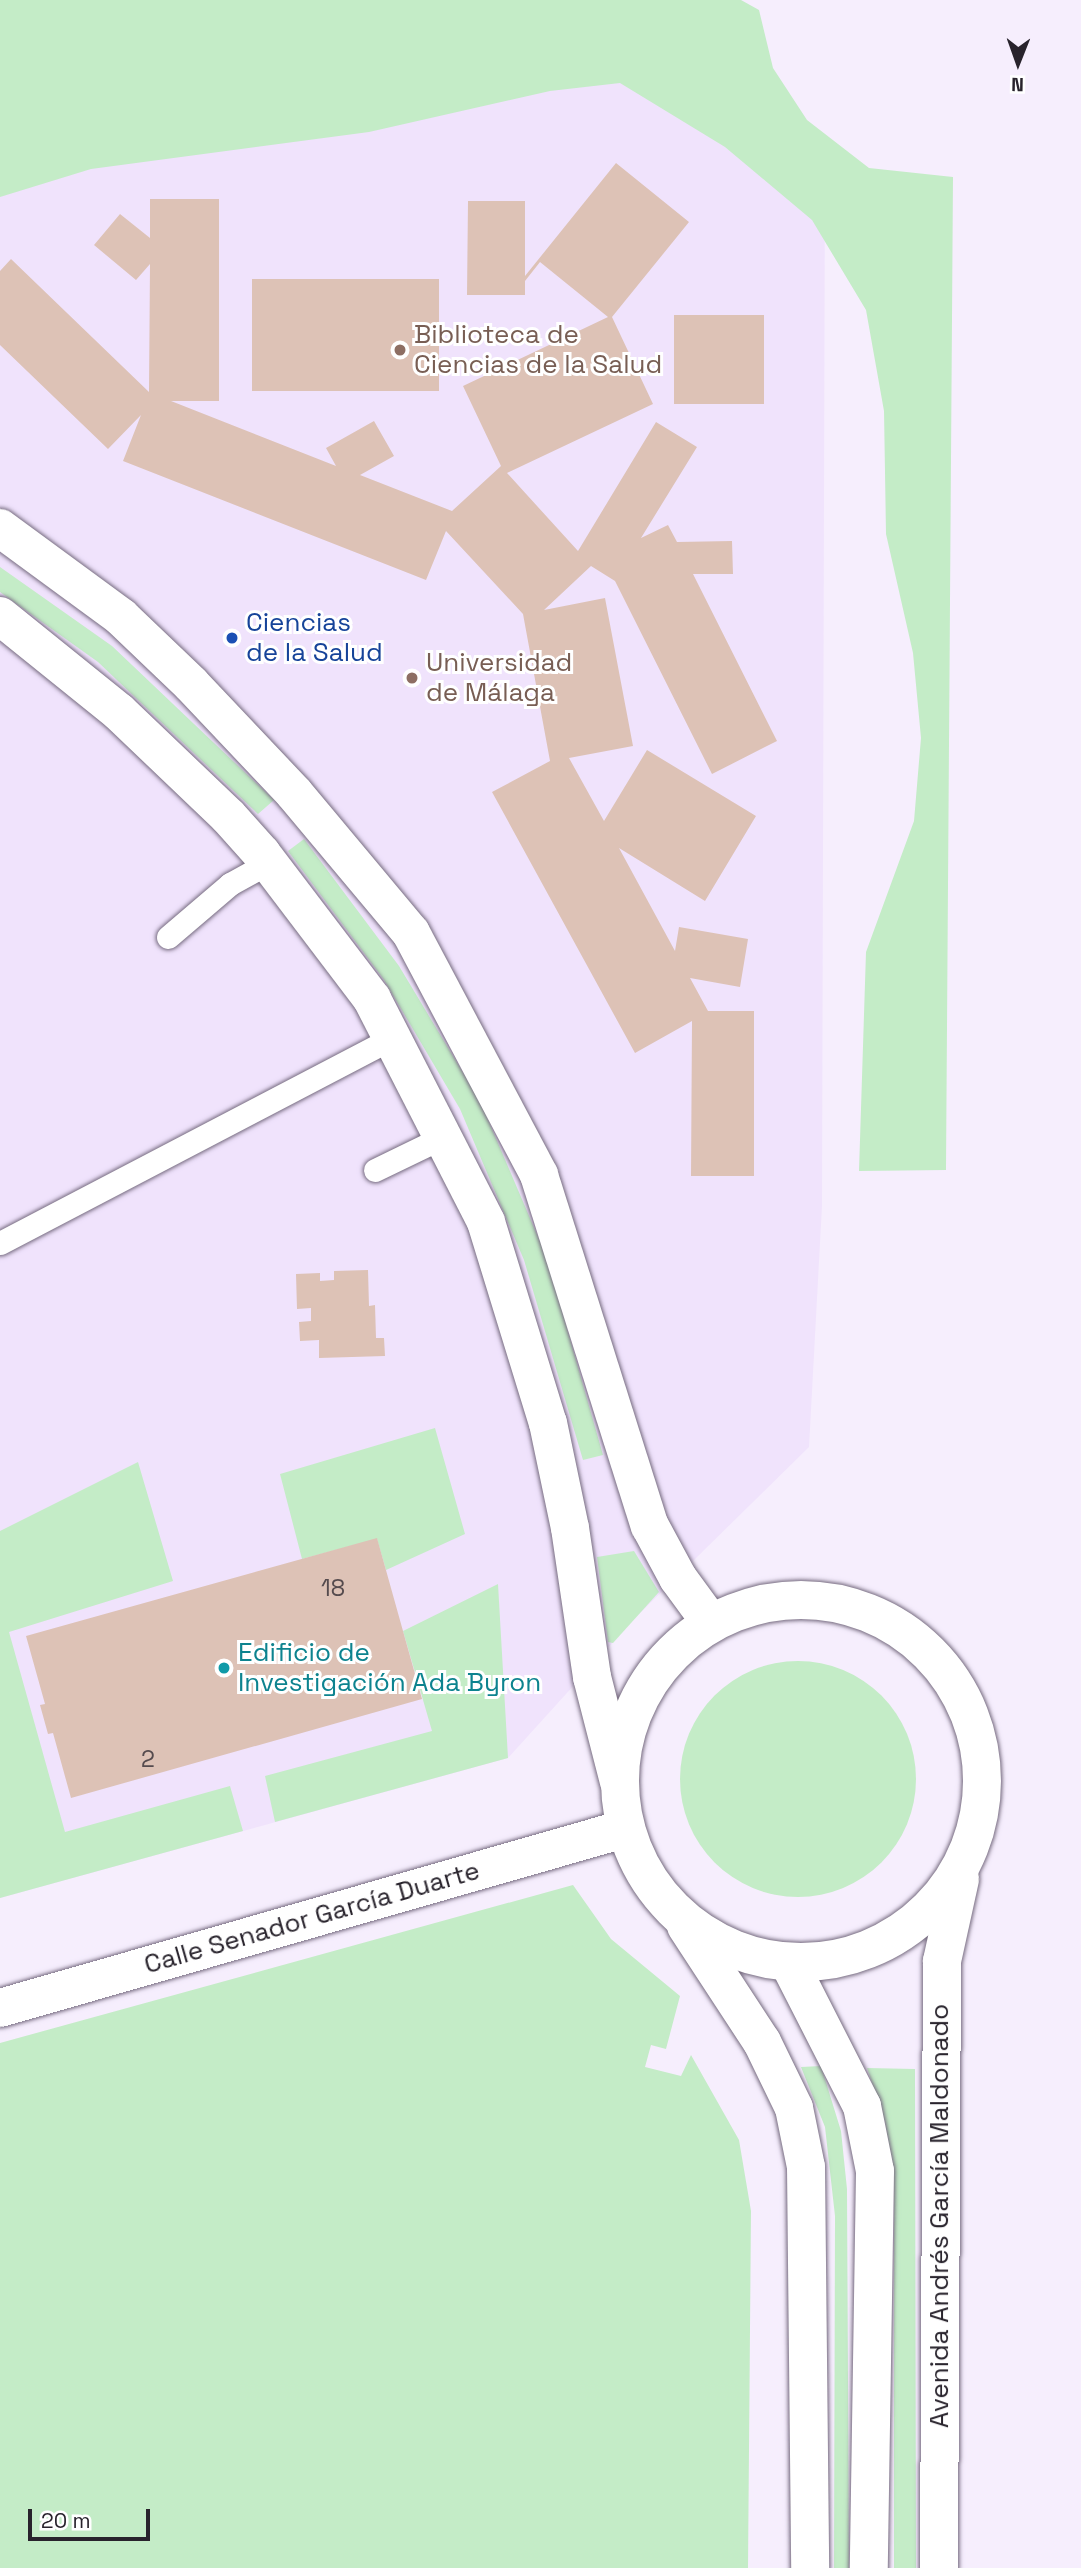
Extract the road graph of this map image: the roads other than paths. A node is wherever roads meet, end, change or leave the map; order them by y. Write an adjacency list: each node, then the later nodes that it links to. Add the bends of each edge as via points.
1 (0, 528): 9 (street, via 121,617 191,684 294,793 411,933 539,1175 650,1526 678,1578)
2 (0, 616): 3 (street, via 119,712 228,816)
3 (268, 863): 4 (lane, via 230,884); 5 (street, via 372,999)
4 (168, 937)
5 (392, 1038): 6 (street); 8 (lane)
6 (443, 1137): 7 (lane); 10 (street, via 486,1222 548,1423 570,1528 592,1677)
7 (375, 1170)
8 (0, 1243)
9 (711, 1623): 10 (street, via 677,1645 654,1673 627,1724); 12 (street, via 750,1606 811,1599 870,1613 922,1645 960,1691 981,1748 982,1809)
10 (618, 1782): 11 (street)
11 (624, 1829): 13 (street, via 651,1884); 15 (street, Calle Senador García Duarte)
12 (963, 1867): 14 (street, via 932,1909 890,1940 842,1959); 18 (street, Avenida Andrés García Maldonado, via 942,1961)
13 (679, 1916): 14 (street, via 713,1941 750,1956); 16 (street, via 762,2042 794,2108 804,2155)
14 (789, 1963): 17 (street, via 834,2042 862,2106 875,2171)
15 (0, 2008)
16 (810, 2568)
17 (869, 2568)
18 (939, 2568)

